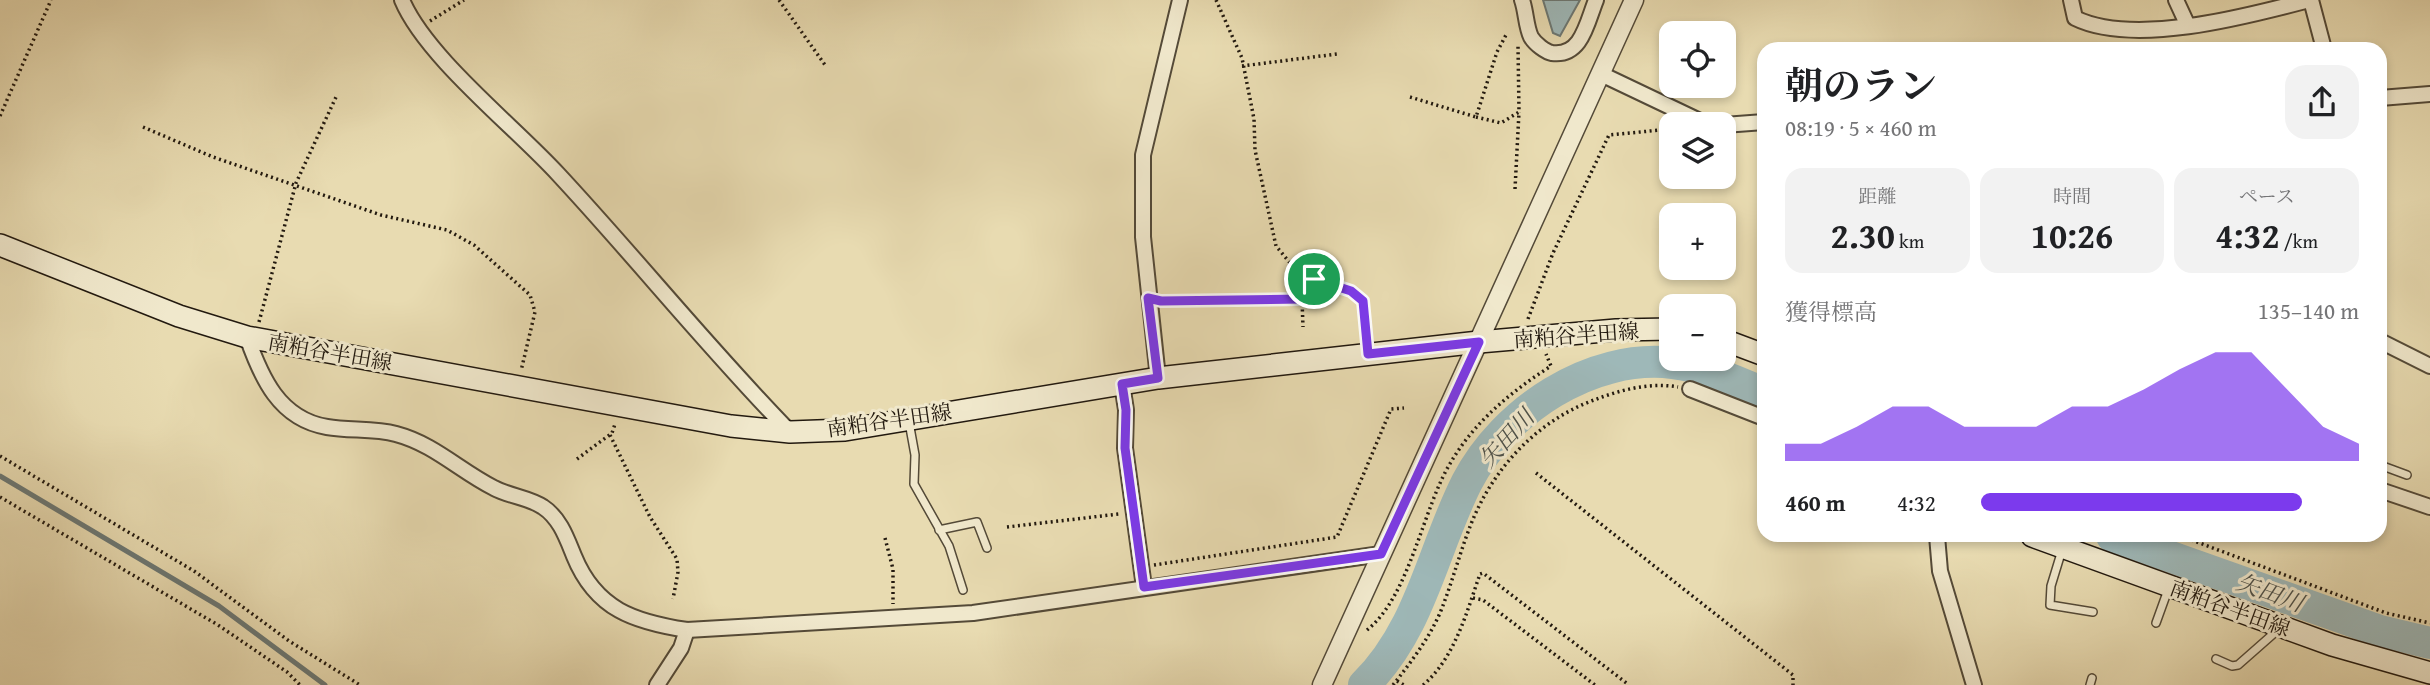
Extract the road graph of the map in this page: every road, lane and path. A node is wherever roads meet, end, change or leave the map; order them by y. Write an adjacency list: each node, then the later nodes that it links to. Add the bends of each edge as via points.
1 (51, 0): 28 (path)
2 (402, 0): 14 (street)
3 (464, 0): 14 (path)
4 (779, 0): 19 (path)
5 (1180, 0): 38 (street, via 1143,155)
6 (1216, 0): 20 (path)
7 (1522, 0): 8 (street, via 1531,38 1547,53 1560,54 1578,45)
8 (1597, 0)
9 (1634, 0): 21 (street)
10 (2071, 0): 13 (street, via 2075,18 2098,26)
11 (2176, 0): 13 (street)
12 (2310, 0): 13 (street, via 2238,19); 17 (street)
13 (2188, 26)
14 (419, 28): 59 (street, via 560,176 729,370)
15 (1507, 33): 29 (path)
16 (1518, 35): 26 (path)
17 (2321, 42)
18 (1337, 54): 20 (path)
19 (825, 65)
20 (1242, 66): 37 (path, via 1276,246 1290,263)
21 (1601, 74): 27 (street); 45 (street)
22 (2430, 94): 25 (street)
23 (336, 97): 34 (path)
24 (1410, 97): 29 (path)
25 (2387, 97)
26 (1518, 112): 29 (path, via 1502,123); 35 (path)
27 (1681, 112)
28 (0, 116)
29 (1476, 117)
30 (1757, 123): 31 (street)
31 (1736, 124)
32 (143, 127): 34 (path, via 212,157)
33 (1659, 130): 44 (path, via 1609,135)
34 (296, 183): 43 (path); 53 (path, via 382,215 447,230 474,245 518,283 530,295 535,312)
35 (1515, 189)
36 (0, 245): 43 (main road, 南粕谷半田線, via 179,316)
37 (1314, 279): 39 (path); 49 (path, via 1351,291 1363,301)
38 (1148, 298): 39 (path); 51 (street)
39 (1302, 299): 40 (path)
40 (1303, 327)
41 (1659, 329): 42 (main road, 南粕谷半田線)
42 (1539, 336): 44 (main road, 南粕谷半田線); 93 (path, via 1551,366 1511,392 1450,462 1390,599 1362,633)
43 (251, 337): 53 (main road, 南粕谷半田線); 92 (street, via 261,378 290,410 324,427 395,434 430,447 492,487 542,506 555,518 578,566 599,596 633,620)
44 (1517, 338): 45 (main road, 南粕谷半田線)
45 (1479, 342): 49 (main road, 南粕谷半田線); 80 (street)
46 (1736, 344): 48 (main road)
47 (2387, 344): 50 (street)
48 (1757, 352)
49 (1368, 354): 51 (main road, 南粕谷半田線)
50 (2430, 366)
51 (1158, 378): 52 (main road, 南粕谷半田線)
52 (1122, 384): 58 (main road, 南粕谷半田線); 70 (street)
53 (518, 386): 55 (main road, 南粕谷半田線)
54 (1690, 388): 57 (street); 96 (path, via 1644,387 1612,393 1545,425 1515,453 1480,503 1439,615)
55 (622, 406): 59 (main road, 南粕谷半田線); 60 (path)
56 (1404, 408): 81 (path, via 1391,409 1337,537)
57 (1757, 415)
58 (909, 418): 59 (main road, 南粕谷半田線, via 845,430); 73 (lane, via 914,484)
59 (790, 432)
60 (610, 435): 62 (path); 86 (path, via 650,517 677,559)
61 (0, 456): 98 (path, via 194,570 289,641)
62 (577, 459)
63 (2387, 468): 65 (lane)
64 (1536, 473): 105 (path, via 1793,675)
65 (2407, 475)
66 (2387, 492): 68 (street)
67 (0, 498): 97 (path, via 218,625)
68 (2430, 507)
69 (978, 511): 71 (lane)
70 (1132, 512): 72 (path); 81 (street)
71 (977, 522): 73 (lane); 78 (lane)
72 (1007, 527)
73 (939, 530): 84 (lane)
74 (885, 538): 88 (path, via 893,569)
75 (1938, 542): 106 (street, via 1940,571)
76 (2048, 542): 79 (main road, 南粕谷半田線)
77 (2197, 542): 90 (path, via 2386,613)
78 (988, 548)
79 (2063, 548): 83 (main road, 南粕谷半田線); 87 (lane, via 2050,605)
80 (1381, 554): 82 (street); 93 (street)
81 (1142, 567): 82 (street)
82 (1144, 587): 88 (street, via 972,613)
83 (2169, 587): 89 (lane); 91 (main road, 南粕谷半田線)
84 (963, 590)
85 (1473, 598): 102 (path, via 1456,638); 103 (path, via 1483,600); 104 (path, via 1480,574 1491,576)
86 (673, 599)
87 (2093, 612)
88 (893, 618): 92 (street)
89 (2156, 623)
90 (2430, 623)
91 (2281, 627): 94 (lane, via 2238,665); 95 (main road, 南粕谷半田線)
92 (688, 630): 99 (street)
93 (1346, 630): 100 (street)
94 (2216, 659)
95 (2430, 673)
96 (1395, 683): 101 (path)
97 (300, 685)
98 (360, 685)
99 (657, 685)
100 (1322, 685)
101 (1404, 685)
102 (1423, 685)
103 (1595, 685)
104 (1629, 685)
105 (1793, 685)
106 (1974, 685)

